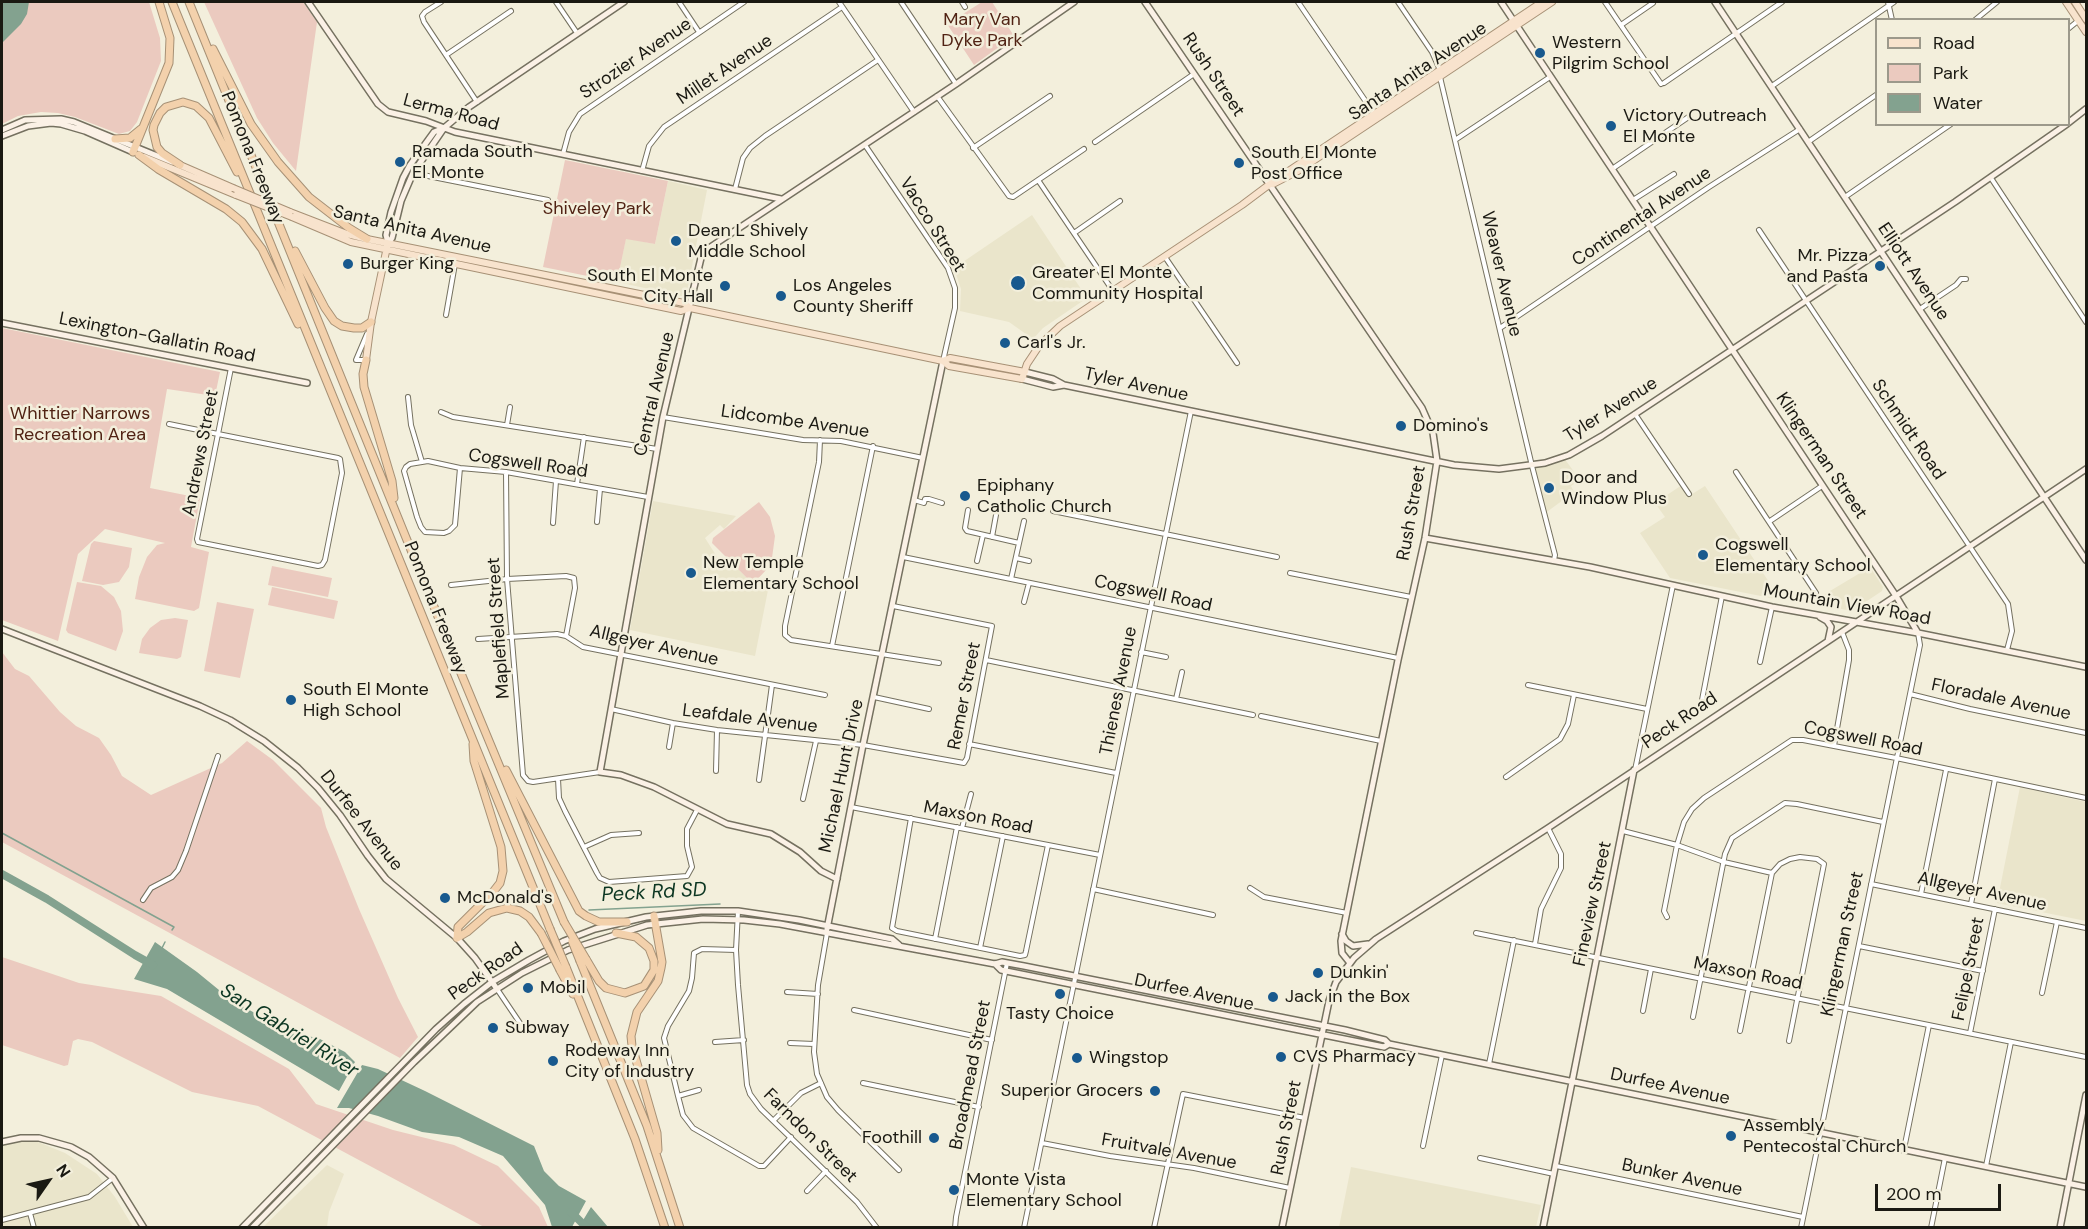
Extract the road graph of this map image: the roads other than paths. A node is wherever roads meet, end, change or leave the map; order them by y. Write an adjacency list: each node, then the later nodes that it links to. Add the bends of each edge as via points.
1 (159, 2): 59 (highway, via 170,38 170,57)
2 (172, 2): 88 (highway, Pomona Freeway)
3 (190, 2): 89 (highway, Pomona Freeway); 95 (highway, via 265,146 309,197)
4 (308, 2): 60 (street, Lerma Road, via 382,109)
5 (441, 2): 41 (street, via 422,16)
6 (556, 2): 39 (street)
7 (624, 2): 39 (street)
8 (679, 2): 37 (street)
9 (744, 2): 37 (street, Strozier Avenue)
10 (839, 2): 29 (street)
11 (901, 2): 46 (street)
12 (962, 2): 30 (street)
13 (1074, 2): 46 (street, Central Avenue)
14 (1145, 2): 44 (street, Rush Street)
15 (1298, 2): 54 (street)
16 (1398, 2): 43 (street, Weaver Avenue, via 1432,52)
17 (1501, 2): 34 (street, Klingerman Street)
18 (1542, 2): 34 (main road, Santa Anita Avenue)
19 (1552, 2): 34 (main road, Santa Anita Avenue)
20 (1605, 2): 35 (street)
21 (1654, 2): 35 (street)
22 (1715, 2): 40 (street, Elliott Avenue)
23 (1782, 2): 40 (street)
24 (1894, 2): 28 (street)
25 (1997, 2): 32 (street)
26 (2066, 2): 33 (main road)
27 (2075, 2): 33 (main road)
28 (1888, 4): 47 (street)
29 (843, 7): 42 (street); 75 (street, Millet Avenue, via 664,128 650,146)
30 (965, 7)
31 (511, 11): 41 (street)
32 (1977, 18)
33 (2084, 18): 36 (street); 38 (main road)
34 (1515, 23): 43 (main road, Santa Anita Avenue); 45 (street, Klingerman Street)
35 (1621, 25): 40 (street, via 1663,83)
36 (2070, 28)
37 (699, 32): 72 (street, Strozier Avenue, via 580,114 569,132)
38 (2086, 32)
39 (577, 33): 51 (street)
40 (1736, 33): 47 (street, Elliott Avenue)
41 (446, 55): 51 (street)
42 (878, 60): 53 (street); 81 (street, via 750,148)
43 (1440, 73): 54 (main road, Santa Anita Avenue); 65 (street, Weaver Avenue)
44 (1194, 74): 67 (street); 80 (street, Rush Street)
45 (1550, 77): 65 (street); 74 (street, Klingerman Street)
46 (956, 84): 48 (street, Central Avenue)
47 (1772, 86): 61 (street, Elliott Avenue)
48 (937, 96): 53 (street, Central Avenue); 69 (street)
49 (1050, 96): 69 (street)
50 (1875, 96): 66 (street)
51 (477, 102): 60 (street)
52 (2086, 109): 56 (street, Tyler Avenue)
53 (914, 112): 68 (street, Central Avenue)
54 (1376, 115): 80 (main road, Santa Anita Avenue)
55 (1690, 116): 74 (street)
56 (2070, 122)
57 (1948, 126): 83 (street)
58 (2065, 126): 78 (street, Tyler Avenue)
59 (142, 128): 64 (highway, via 130,138); 71 (highway)
60 (444, 128): 72 (street, Lerma Road); 76 (street); 91 (street, via 434,132 410,165 398,191)
61 (1800, 129): 66 (street, Elliott Avenue); 92 (street, Continental Avenue)
62 (2, 130): 64 (street, Santa Anita Avenue, via 25,120 61,119)
63 (2, 136): 71 (street, Santa Anita Avenue, via 28,126 62,124)
64 (115, 139): 71 (street, Santa Anita Avenue)
65 (1455, 140): 110 (street, Weaver Avenue)
66 (1808, 141): 83 (street, Elliott Avenue)
67 (1095, 142)
68 (865, 145): 84 (street, Central Avenue); 113 (street, Vacco Street, via 948,268 955,288 955,308)
69 (973, 148): 79 (street, via 1008,196)
70 (1084, 149): 79 (street)
71 (135, 151): 73 (street, Santa Anita Avenue); 82 (main road, Santa Anita Avenue); 118 (highway, via 226,209 248,230 270,265)
72 (563, 155): 75 (street, Lerma Road)
73 (180, 165): 82 (main road, Santa Anita Avenue); 88 (highway, via 157,147 153,130 166,107 183,102 196,106 209,118)
74 (1611, 169): 87 (street, Klingerman Street)
75 (642, 171): 81 (street, Lerma Road)
76 (413, 173): 85 (street); 91 (street)
77 (1674, 174): 87 (street)
78 (1991, 178): 97 (street, Tyler Avenue); 108 (street)
79 (1038, 180): 94 (street)
80 (1270, 185): 98 (main road, Santa Anita Avenue); 133 (street, Rush Street, via 1422,408 1433,433)
81 (734, 190): 84 (street, Lerma Road)
82 (234, 191): 90 (main road, Santa Anita Avenue, bridge)
83 (1845, 197): 97 (street, Elliott Avenue)
84 (781, 199): 104 (street, Central Avenue, via 706,250)
85 (548, 200)
86 (1120, 201): 94 (street)
87 (1633, 201): 92 (street, Klingerman Street)
88 (256, 209): 118 (highway, Pomona Freeway)
89 (275, 212): 107 (highway, via 334,321 354,328); 149 (highway, Pomona Freeway)
90 (291, 215): 95 (main road, Santa Anita Avenue); 96 (main road, Santa Anita Avenue, via 351,242)
91 (391, 225): 96 (street, via 386,235)
92 (1650, 228): 110 (street, Continental Avenue); 111 (street, Klingerman Street)
93 (1759, 230): 103 (street, Schmidt Road)
94 (1074, 233): 102 (street)
95 (367, 239): 96 (main road, Santa Anita Avenue)
96 (387, 246): 99 (main road, Santa Anita Avenue); 100 (main road, Santa Anita Avenue); 107 (main road)
97 (1881, 251): 103 (street, Tyler Avenue); 105 (street, Elliott Avenue)
98 (1165, 256): 102 (main road, Santa Anita Avenue); 114 (street)
99 (455, 264): 100 (main road, Santa Anita Avenue); 106 (street)
100 (519, 273): 104 (main road, Santa Anita Avenue, via 684,303)
101 (1966, 279): 105 (street, via 1962,278)
102 (1113, 291): 116 (main road, Santa Anita Avenue, via 1049,335 1032,356)
103 (1806, 300): 111 (street, Tyler Avenue); 162 (street, Schmidt Road)
104 (690, 308): 113 (main road, Santa Anita Avenue); 124 (street, Central Avenue)
105 (1920, 309): 145 (street, Elliott Avenue)
106 (446, 315)
107 (371, 322): 112 (main road)
108 (2086, 322)
109 (2, 323): 115 (street, Lexington-Gallatin Road)
110 (1500, 328): 135 (street, Weaver Avenue)
111 (1732, 350): 123 (street, Tyler Avenue); 142 (street, Klingerman Street)
112 (366, 360): 149 (highway, via 364,387 392,481)
113 (943, 361): 116 (main road, Santa Anita Avenue, via 950,358); 132 (street, Michael Hunt Drive)
114 (1237, 363)
115 (231, 368): 117 (street, Lexington-Gallatin Road); 127 (street, Andrews Street)
116 (1024, 376): 121 (street, Tyler Avenue, via 1053,379 1064,385)
117 (308, 383)
118 (327, 385): 224 (highway, Pomona Freeway)
119 (408, 397): 134 (street)
120 (510, 407): 126 (street)
121 (1191, 411): 133 (street, Tyler Avenue); 158 (street, Thienes Avenue)
122 (441, 412): 126 (street)
123 (1635, 414): 135 (street, Tyler Avenue, via 1569,455); 144 (street)
124 (663, 417): 129 (street, Lidcombe Avenue); 131 (street, Central Avenue)
125 (169, 424): 127 (street)
126 (507, 425): 128 (street)
127 (218, 434): 127 (street, Andrews Street, via 338,458 341,477 322,565 198,542)
128 (584, 437): 131 (street); 141 (street)
129 (820, 440): 130 (street, Lidcombe Avenue); 193 (street, via 785,635 791,640)
130 (873, 446): 132 (street, Lidcombe Avenue); 193 (street)
131 (657, 449): 146 (street, Central Avenue)
132 (923, 458): 147 (street, Michael Hunt Drive)
133 (1437, 461): 135 (street, Tyler Avenue, via 1484,469); 160 (street, Rush Street)
134 (422, 462): 136 (street, Cogswell Road); 136 (street, Cogswell Road, via 406,467 405,476 423,530 428,533 444,533 455,525)
135 (1532, 466): 169 (street, Weaver Avenue)
136 (460, 468): 138 (street, Cogswell Road)
137 (2086, 469): 145 (street, Peck Road)
138 (506, 472): 140 (street, Cogswell Road); 171 (street, Maplefield Street)
139 (1736, 472): 154 (street)
140 (556, 481): 141 (street, Cogswell Road); 156 (street)
141 (577, 484): 143 (street, Cogswell Road)
142 (1822, 486): 154 (street); 178 (street, Klingerman Street)
143 (600, 489): 146 (street, Cogswell Road); 155 (street)
144 (1689, 494)
145 (2044, 496): 162 (street, Peck Road); 166 (street, Elliott Avenue)
146 (648, 497): 197 (street, Central Avenue)
147 (914, 500): 148 (street); 163 (street, Michael Hunt Drive)
148 (942, 503)
149 (395, 507): 220 (highway, Pomona Freeway)
150 (968, 510): 157 (street, via 965,528)
151 (1053, 511): 158 (street)
152 (996, 515): 159 (street)
153 (1024, 521): 161 (street)
154 (1770, 521): 176 (street)
155 (597, 522)
156 (553, 523)
157 (983, 535): 159 (street); 167 (street)
158 (1165, 535): 164 (street); 183 (street, Thienes Avenue)
159 (992, 537): 161 (street)
160 (1425, 538): 169 (street, Mountain View Road); 179 (street, Rush Street)
161 (1019, 543): 165 (street)
162 (1969, 547): 178 (street, Peck Road); 194 (street, Schmidt Road, via 2008,604 2012,631)
163 (903, 557): 172 (street, Cogswell Road); 181 (street, Michael Hunt Drive)
164 (1277, 557)
165 (1016, 558): 168 (street); 172 (street)
166 (2086, 560)
167 (977, 561)
168 (1029, 561)
169 (1554, 562): 175 (street, Mountain View Road)
170 (1290, 573): 179 (street)
171 (507, 579): 174 (street); 189 (street, via 574,578); 190 (street, Maplefield Street)
172 (1011, 579): 173 (street, Cogswell Road)
173 (1029, 583): 180 (street); 183 (street, Cogswell Road)
174 (451, 585)
175 (1673, 585): 177 (street, Mountain View Road); 216 (street, Fineview Street)
176 (1816, 593)
177 (1722, 596): 182 (street, Mountain View Road); 213 (street)
178 (1896, 596): 185 (street, Peck Road); 188 (street, Klingerman Street)
179 (1411, 597): 199 (street, Rush Street)
180 (1024, 602)
181 (893, 606): 196 (street, Michael Hunt Drive); 200 (street, Remer Street, via 992,626)
182 (1772, 607): 184 (street, Mountain View Road); 201 (street)
183 (1150, 608): 195 (street, Thienes Avenue); 199 (street, Cogswell Road)
184 (1813, 614): 185 (street, Mountain View Road); 192 (street, via 1829,624)
185 (1857, 622): 187 (street, Peck Road); 188 (street, Mountain View Road)
186 (2, 629): 282 (street, Durfee Avenue, via 200,706 264,741 318,788 392,885)
187 (1842, 632): 192 (street, Peck Road); 229 (street, via 1849,663)
188 (1918, 633): 194 (street, Mountain View Road); 208 (street, Klingerman Street, via 1920,645)
189 (566, 636): 190 (street, Allgeyer Avenue); 197 (street, Allgeyer Avenue, via 583,646)
190 (512, 637): 191 (street, Allgeyer Avenue); 240 (street, Maplefield Street, via 522,770 528,781)
191 (478, 639)
192 (1828, 641): 234 (street, Peck Road)
193 (832, 646): 196 (street)
194 (2007, 650): 203 (street, Mountain View Road)
195 (1141, 652): 198 (street); 207 (street, Thienes Avenue)
196 (883, 653): 202 (street); 211 (street, Michael Hunt Drive)
197 (621, 654): 206 (street, Allgeyer Avenue); 214 (street, Central Avenue)
198 (1166, 657)
199 (1398, 658): 226 (street, Rush Street)
200 (986, 660): 207 (street); 227 (street, Remer Street)
201 (1760, 662)
202 (939, 663)
203 (2086, 667)
204 (1182, 672): 212 (street)
205 (1528, 684): 210 (street)
206 (772, 686): 209 (street, Allgeyer Avenue); 223 (street)
207 (1134, 690): 212 (street); 238 (street, Thienes Avenue)
208 (1910, 694): 222 (street, Floradale Avenue); 232 (street, Klingerman Street)
209 (825, 695)
210 (1574, 695): 216 (street); 239 (street, via 1568,724 1560,739)
211 (874, 698): 215 (street); 228 (street, Michael Hunt Drive)
212 (1176, 699): 217 (street)
213 (1702, 700)
214 (611, 709): 219 (street, Leafdale Avenue); 237 (street, Central Avenue)
215 (929, 709)
216 (1647, 709): 234 (street, Fineview Street)
217 (1253, 715)
218 (1260, 716): 226 (street)
219 (673, 723): 221 (street, Leafdale Avenue); 230 (street)
220 (484, 728): 275 (highway, via 579,910 599,922); 291 (highway, Pomona Freeway, bridge)
221 (717, 730): 223 (street, Leafdale Avenue); 236 (street)
222 (2086, 733)
223 (765, 736): 225 (street, Leafdale Avenue); 242 (street)
224 (472, 738): 282 (highway, via 474,761 501,847 503,871 493,892 458,927); 295 (highway, Pomona Freeway, bridge)
225 (816, 741): 228 (street, Leafdale Avenue); 245 (street)
226 (1382, 741): 270 (street, Rush Street)
227 (969, 744): 233 (street, Remer Street, via 964,764); 238 (street)
228 (863, 745): 233 (street, Leafdale Avenue); 246 (street, Michael Hunt Drive)
229 (1834, 746): 232 (street, Cogswell Road); 256 (street, Cogswell Road, via 1797,739 1779,747 1698,803 1684,822)
230 (669, 747)
231 (218, 756): 266 (street, via 178,870 151,888)
232 (1896, 758): 235 (street, Cogswell Road); 249 (street, Klingerman Street)
233 (957, 763)
234 (1635, 770): 251 (street, Peck Road); 252 (street, Fineview Street)
235 (1946, 770): 241 (street, Cogswell Road); 265 (street)
236 (716, 771)
237 (600, 772): 240 (street); 247 (street, via 621,775)
238 (1116, 773): 258 (street, Thienes Avenue)
239 (1506, 777)
240 (558, 779): 257 (street, via 562,804)
241 (1995, 779): 244 (street, Cogswell Road); 267 (street)
242 (759, 780)
243 (970, 794): 250 (street)
244 (2086, 798)
245 (803, 799)
246 (851, 807): 248 (street, Maxson Road); 261 (street, Michael Hunt Drive)
247 (697, 810): 257 (street, via 687,829 692,867 684,877 609,882 600,878); 261 (street, via 727,824 771,834)
248 (911, 818): 250 (street, Maxson Road); 283 (street, via 891,925 897,931)
249 (1883, 822): 259 (street, via 1785,803 1732,838); 262 (street, Klingerman Street)
250 (960, 828): 254 (street, Maxson Road); 283 (street)
251 (1548, 828): 285 (street, Peck Road); 286 (street, via 1561,854 1561,868 1541,909)
252 (1623, 831): 256 (street); 290 (street, Fineview Street)
253 (639, 833): 257 (street, via 610,835)
254 (1003, 836): 255 (street, Maxson Road); 288 (street)
255 (1048, 845): 258 (street, Maxson Road); 288 (street, via 1024,955)
256 (1677, 845): 259 (street); 272 (street, Cogswell Road, via 1664,910)
257 (584, 847)
258 (1100, 855): 264 (street, Thienes Avenue)
259 (1724, 862): 260 (street); 300 (street)
260 (1772, 873): 303 (street); 308 (street, via 1780,864 1800,857 1824,864)
261 (837, 879): 278 (street, Michael Hunt Drive)
262 (1871, 884): 265 (street, Allgeyer Avenue); 287 (street, Klingerman Street)
263 (1250, 888): 270 (street, via 1264,897)
264 (1093, 889): 271 (street); 299 (street, Thienes Avenue)
265 (1921, 894): 267 (street, Allgeyer Avenue)
266 (143, 900)
267 (1971, 904): 268 (street, Allgeyer Avenue)
268 (1995, 909): 276 (street, Allgeyer Avenue); 298 (street, Felipe Street)
269 (738, 911): 273 (street, Peck Road, via 701,911); 274 (street, Farndon Street); 278 (street, Peck Road)
270 (1347, 913): 281 (street, Rush Street)
271 (1213, 915)
272 (1667, 917)
273 (655, 920): 274 (street, Peck Road); 275 (street, Peck Road); 279 (street, Peck Road); 349 (highway, via 662,962 660,976 636,1012 631,1036 657,1133)
274 (739, 920): 278 (street, Peck Road); 289 (street, Farndon Street)
275 (627, 922): 301 (street, Peck Road, via 564,941)
276 (2057, 922): 277 (street, Allgeyer Avenue); 306 (street)
277 (2086, 928)
278 (827, 929): 294 (street, Durfee Avenue, via 892,939 899,945); 307 (street, Michael Hunt Drive)
279 (616, 933): 291 (highway, via 636,937 649,948 654,970 644,986 625,993 606,988); 304 (street, Peck Road, via 558,954)
280 (1476, 933): 284 (street, Maxson Road)
281 (1342, 934): 285 (street, via 1353,946); 293 (street, Rush Street, via 1342,953)
282 (457, 938): 295 (highway, bridge, via 489,913 507,908 520,911 529,917); 301 (street, Durfee Avenue)
283 (934, 939): 288 (street)
284 (1514, 940): 286 (street, Maxson Road); 329 (street)
285 (1370, 944): 293 (street, Peck Road)
286 (1535, 944): 290 (street, Maxson Road)
287 (1858, 946): 298 (street); 309 (street, Klingerman Street)
288 (980, 948)
289 (736, 950): 320 (street, Farndon Street); 336 (street, via 702,949 694,953 689,991 664,1038)
290 (1597, 959): 296 (street, Maxson Road); 331 (street, Fineview Street)
291 (583, 960): 349 (highway, Pomona Freeway)
292 (1007, 963): 294 (street, Durfee Avenue); 297 (street, Broadmead Street); 299 (street, Durfee Avenue)
293 (1350, 963): 314 (street, Peck Road, via 1332,990)
294 (995, 964): 297 (street, Durfee Avenue)
295 (563, 968): 368 (highway, Pomona Freeway, via 595,1037)
296 (1651, 969): 300 (street, Maxson Road); 311 (street)
297 (1006, 970): 302 (street, Durfee Avenue); 319 (street, Broadmead Street)
298 (1983, 971): 318 (street, Felipe Street)
299 (1075, 976): 302 (street, Thienes Avenue); 314 (street, Durfee Avenue)
300 (1701, 978): 303 (street, Maxson Road); 312 (street)
301 (492, 982): 304 (street, Durfee Avenue); 330 (street, Peck Road, via 447,1019)
302 (1073, 984): 317 (street, Durfee Avenue); 343 (street)
303 (1749, 988): 308 (street, Maxson Road); 316 (street)
304 (497, 989): 315 (street, Durfee Avenue); 330 (street, Peck Road)
305 (787, 992): 307 (street)
306 (2042, 993)
307 (818, 994): 325 (street, Michael Hunt Drive)
308 (1798, 997): 309 (street, Maxson Road); 321 (street)
309 (1845, 1008): 313 (street, Maxson Road); 340 (street, Klingerman Street)
310 (854, 1010): 319 (street)
311 (1643, 1011)
312 (1693, 1017)
313 (1929, 1025): 318 (street, Maxson Road); 345 (street)
314 (1324, 1026): 317 (street, Rush Street); 326 (street, Durfee Avenue)
315 (524, 1029)
316 (1740, 1031)
317 (1322, 1034): 326 (street, Durfee Avenue, via 1384,1047); 338 (street, Rush Street)
318 (1970, 1034): 323 (street, Maxson Road)
319 (992, 1040): 337 (street, Broadmead Street)
320 (744, 1041): 322 (street); 339 (street, Farndon Street, via 750,1094)
321 (1789, 1041)
322 (715, 1042)
323 (2011, 1042): 328 (street, Maxson Road); 352 (street)
324 (790, 1043): 325 (street)
325 (814, 1044): 332 (street, Michael Hunt Drive)
326 (1389, 1044): 327 (street, Durfee Avenue)
327 (1442, 1055): 329 (street, Durfee Avenue); 344 (street)
328 (2086, 1057)
329 (1489, 1064): 331 (street, Durfee Avenue)
330 (405, 1066): 346 (street, Peck Road)
331 (1572, 1082): 340 (street, Durfee Avenue); 351 (street, Fineview Street)
332 (821, 1083): 339 (street, via 801,1093); 353 (street, Michael Hunt Drive, via 838,1110)
333 (863, 1083): 337 (street)
334 (699, 1090): 336 (street)
335 (2086, 1095): 357 (street)
336 (678, 1096): 341 (street, via 683,1115 693,1128 759,1166 764,1166)
337 (979, 1107): 371 (street, Broadmead Street)
338 (1305, 1118): 350 (street, via 1183,1094); 359 (street, Rush Street)
339 (774, 1120): 341 (street, Farndon Street)
340 (1821, 1132): 345 (street, Durfee Avenue); 362 (street, Klingerman Street)
341 (790, 1137): 354 (street, Farndon Street)
342 (2, 1142): 356 (street, via 21,1138 55,1141 89,1157)
343 (1042, 1143): 350 (street, Fruitvale Avenue); 372 (street)
344 (1423, 1146)
345 (1904, 1149): 348 (street, Durfee Avenue)
346 (324, 1150): 366 (street, Peck Road); 367 (street, Peck Road)
347 (1480, 1158): 355 (street)
348 (1945, 1158): 352 (street, Durfee Avenue); 377 (street)
349 (659, 1159): 369 (highway, Pomona Freeway)
350 (1167, 1164): 359 (street, Fruitvale Avenue); 373 (street)
351 (1556, 1166): 355 (street, Fineview Street); 362 (street, Bunker Avenue)
352 (1986, 1166): 357 (street, Durfee Avenue)
353 (899, 1170)
354 (826, 1171): 360 (street); 370 (street, Farndon Street)
355 (1554, 1174): 375 (street, Fineview Street)
356 (113, 1178): 361 (street, via 89,1197); 365 (street)
357 (2069, 1184): 358 (street, Durfee Avenue); 378 (street)
358 (2086, 1187)
359 (1290, 1188): 374 (street, Rush Street)
360 (807, 1191)
361 (30, 1213): 363 (street); 364 (street)
362 (1803, 1217): 376 (street, Klingerman Street)
363 (2, 1220)
364 (34, 1227)
365 (144, 1227)
366 (242, 1227)
367 (252, 1227)
368 (665, 1227)
369 (680, 1227)
370 (878, 1227)
371 (955, 1227)
372 (1024, 1227)
373 (1154, 1227)
374 (1282, 1227)
375 (1543, 1227)
376 (1801, 1227)
377 (1931, 1227)
378 (2060, 1227)

